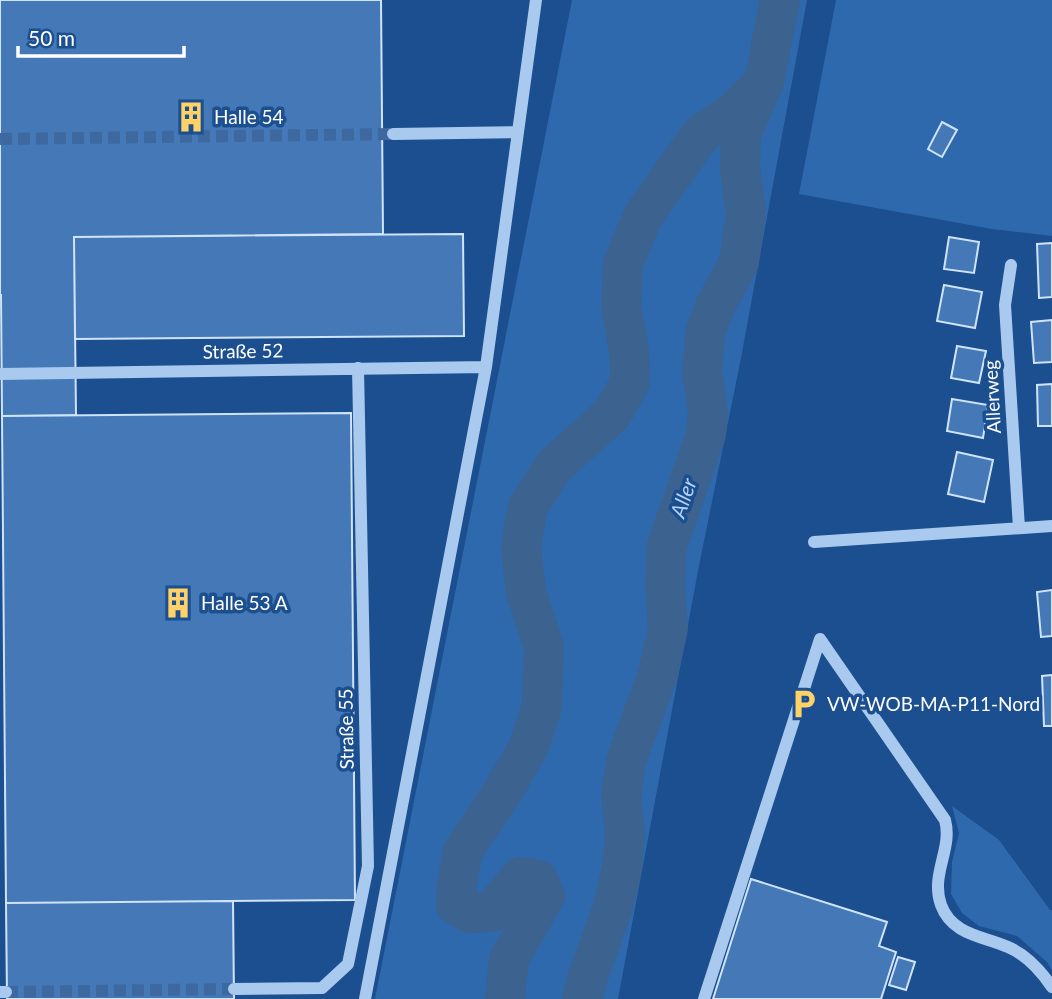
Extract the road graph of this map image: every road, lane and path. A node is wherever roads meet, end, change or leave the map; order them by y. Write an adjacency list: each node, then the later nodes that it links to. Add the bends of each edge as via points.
1 (536, 0): 2 (street)
2 (518, 132): 3 (street); 5 (street)
3 (393, 134)
4 (1011, 265): 9 (street, Allerweg, via 1005,305)
5 (486, 367): 6 (street, Straße 52); 13 (street)
6 (358, 368): 7 (street, Straße 52); 12 (street, Straße 55, via 368,866 348,964 322,988)
7 (0, 374)
8 (1052, 526): 9 (street)
9 (1019, 528): 10 (street)
10 (814, 542)
11 (1052, 987): 14 (street, via 1031,961 1010,947 958,928 946,914 937,885 947,835 944,820 820,639)
12 (234, 989)
13 (365, 999)
14 (704, 999)

